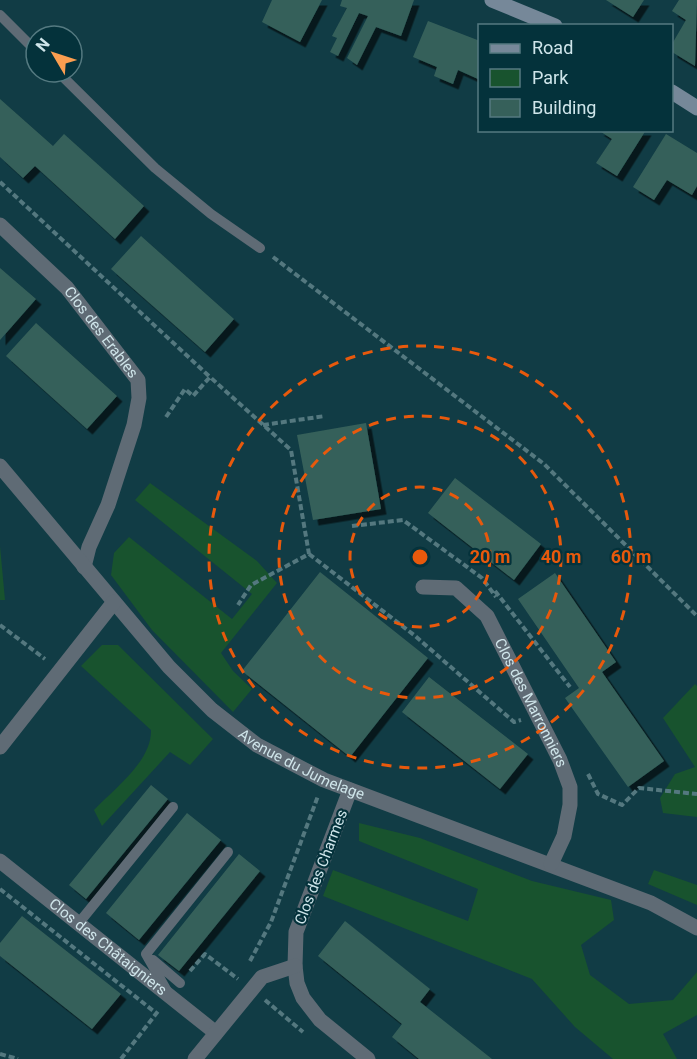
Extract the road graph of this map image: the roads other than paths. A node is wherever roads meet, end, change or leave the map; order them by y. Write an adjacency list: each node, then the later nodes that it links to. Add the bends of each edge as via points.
1 (492, 0): 3 (street)
2 (0, 15): 4 (lane)
3 (550, 24)
4 (24, 39)
5 (70, 84): 9 (lane, via 155,168)
6 (673, 93): 7 (street)
7 (697, 108)
8 (0, 225): 11 (street, Clos des Erables, via 67,288 138,380 134,425)
9 (260, 248)
10 (0, 466): 11 (street, Avenue du Jumelage)
11 (84, 567): 13 (street, Avenue du Jumelage)
12 (423, 587): 19 (street, Clos des Marronniers, via 456,588 488,616 537,716 570,787 564,836)
13 (114, 602): 14 (street); 15 (street, Avenue du Jumelage, via 212,710 256,745)
14 (0, 747)
15 (350, 790): 19 (street, Avenue du Jumelage); 23 (street, Clos des Charmes, via 296,932)
16 (173, 807): 20 (lane)
17 (228, 852): 22 (lane)
18 (0, 861): 20 (street, Clos des Châtaigniers)
19 (552, 864): 21 (street, Avenue du Jumelage, via 651,903)
20 (78, 924): 25 (street, Clos des Châtaigniers)
21 (697, 928)
22 (146, 954): 24 (lane); 25 (lane)
23 (294, 966): 26 (street, via 262,977); 28 (street, Clos des Charmes, via 303,998 320,1020)
24 (180, 983)
25 (170, 996): 26 (street, Clos des Châtaigniers)
26 (216, 1033): 27 (street)
27 (195, 1059)
28 (368, 1059)

